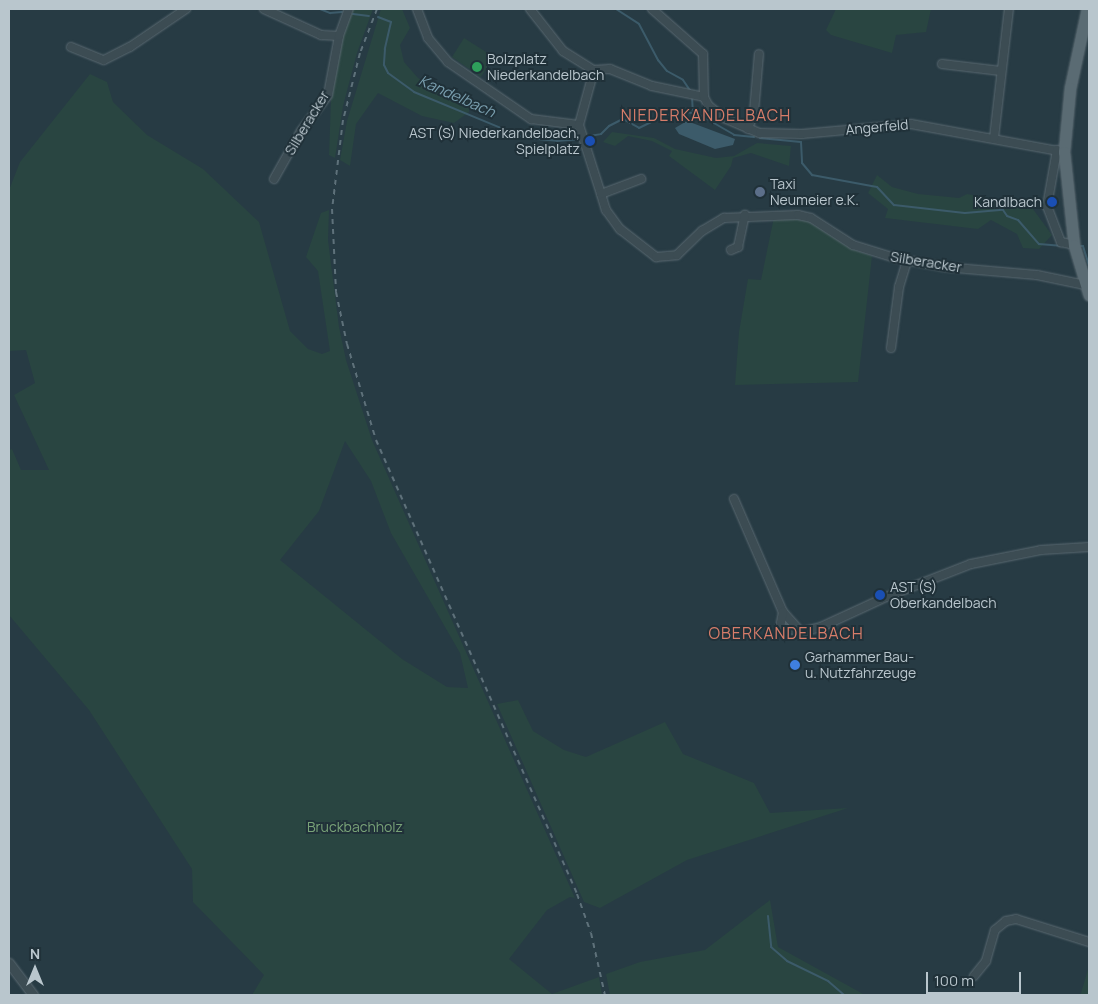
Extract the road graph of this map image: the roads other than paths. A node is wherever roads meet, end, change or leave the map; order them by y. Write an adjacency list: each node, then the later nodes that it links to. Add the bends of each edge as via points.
1 (186, 9): 11 (street, via 130,47 104,60)
2 (264, 9): 10 (street, via 321,35)
3 (349, 9): 10 (street, Silberacker)
4 (417, 9): 17 (street, via 428,38 448,62 520,114 531,119)
5 (530, 9): 14 (street, via 563,51)
6 (652, 9): 16 (street, via 703,54)
7 (1008, 9): 15 (street)
8 (1087, 9): 9 (main road)
9 (1085, 31): 20 (main road, via 1070,88)
10 (339, 36): 21 (street, Silberacker, via 328,95)
11 (71, 47)
12 (759, 54): 18 (street, via 754,112)
13 (942, 64): 15 (street)
14 (594, 70): 16 (street, via 610,69 652,86); 17 (street)
15 (1001, 71): 19 (street)
16 (704, 98): 18 (street, Angerfeld, via 724,118)
17 (580, 125): 23 (street, Silberacker)
18 (748, 129): 19 (street, Angerfeld, via 779,135 911,124)
19 (994, 138): 20 (street, Angerfeld)
20 (1060, 151): 25 (main road); 25 (street, via 1047,206 1061,242)
21 (274, 179)
22 (641, 179): 23 (street)
23 (601, 194): 24 (street, Silberacker, via 606,210 620,229 656,257 677,255 713,223)
24 (745, 215): 26 (street, via 738,247); 27 (street, Silberacker, via 811,218 854,245)
25 (1074, 245): 28 (main road)
26 (731, 250)
27 (907, 260): 28 (street, Silberacker, via 1037,275); 29 (street, via 899,287)
28 (1087, 290)
29 (891, 348)
30 (734, 499): 31 (street, via 783,612 780,628 800,632 821,627 971,564 1041,550)
31 (1089, 547)
32 (1089, 942): 34 (street, via 1016,919 1006,921 995,930 986,961)
33 (9, 964): 35 (street)
34 (974, 976)
35 (33, 995)

